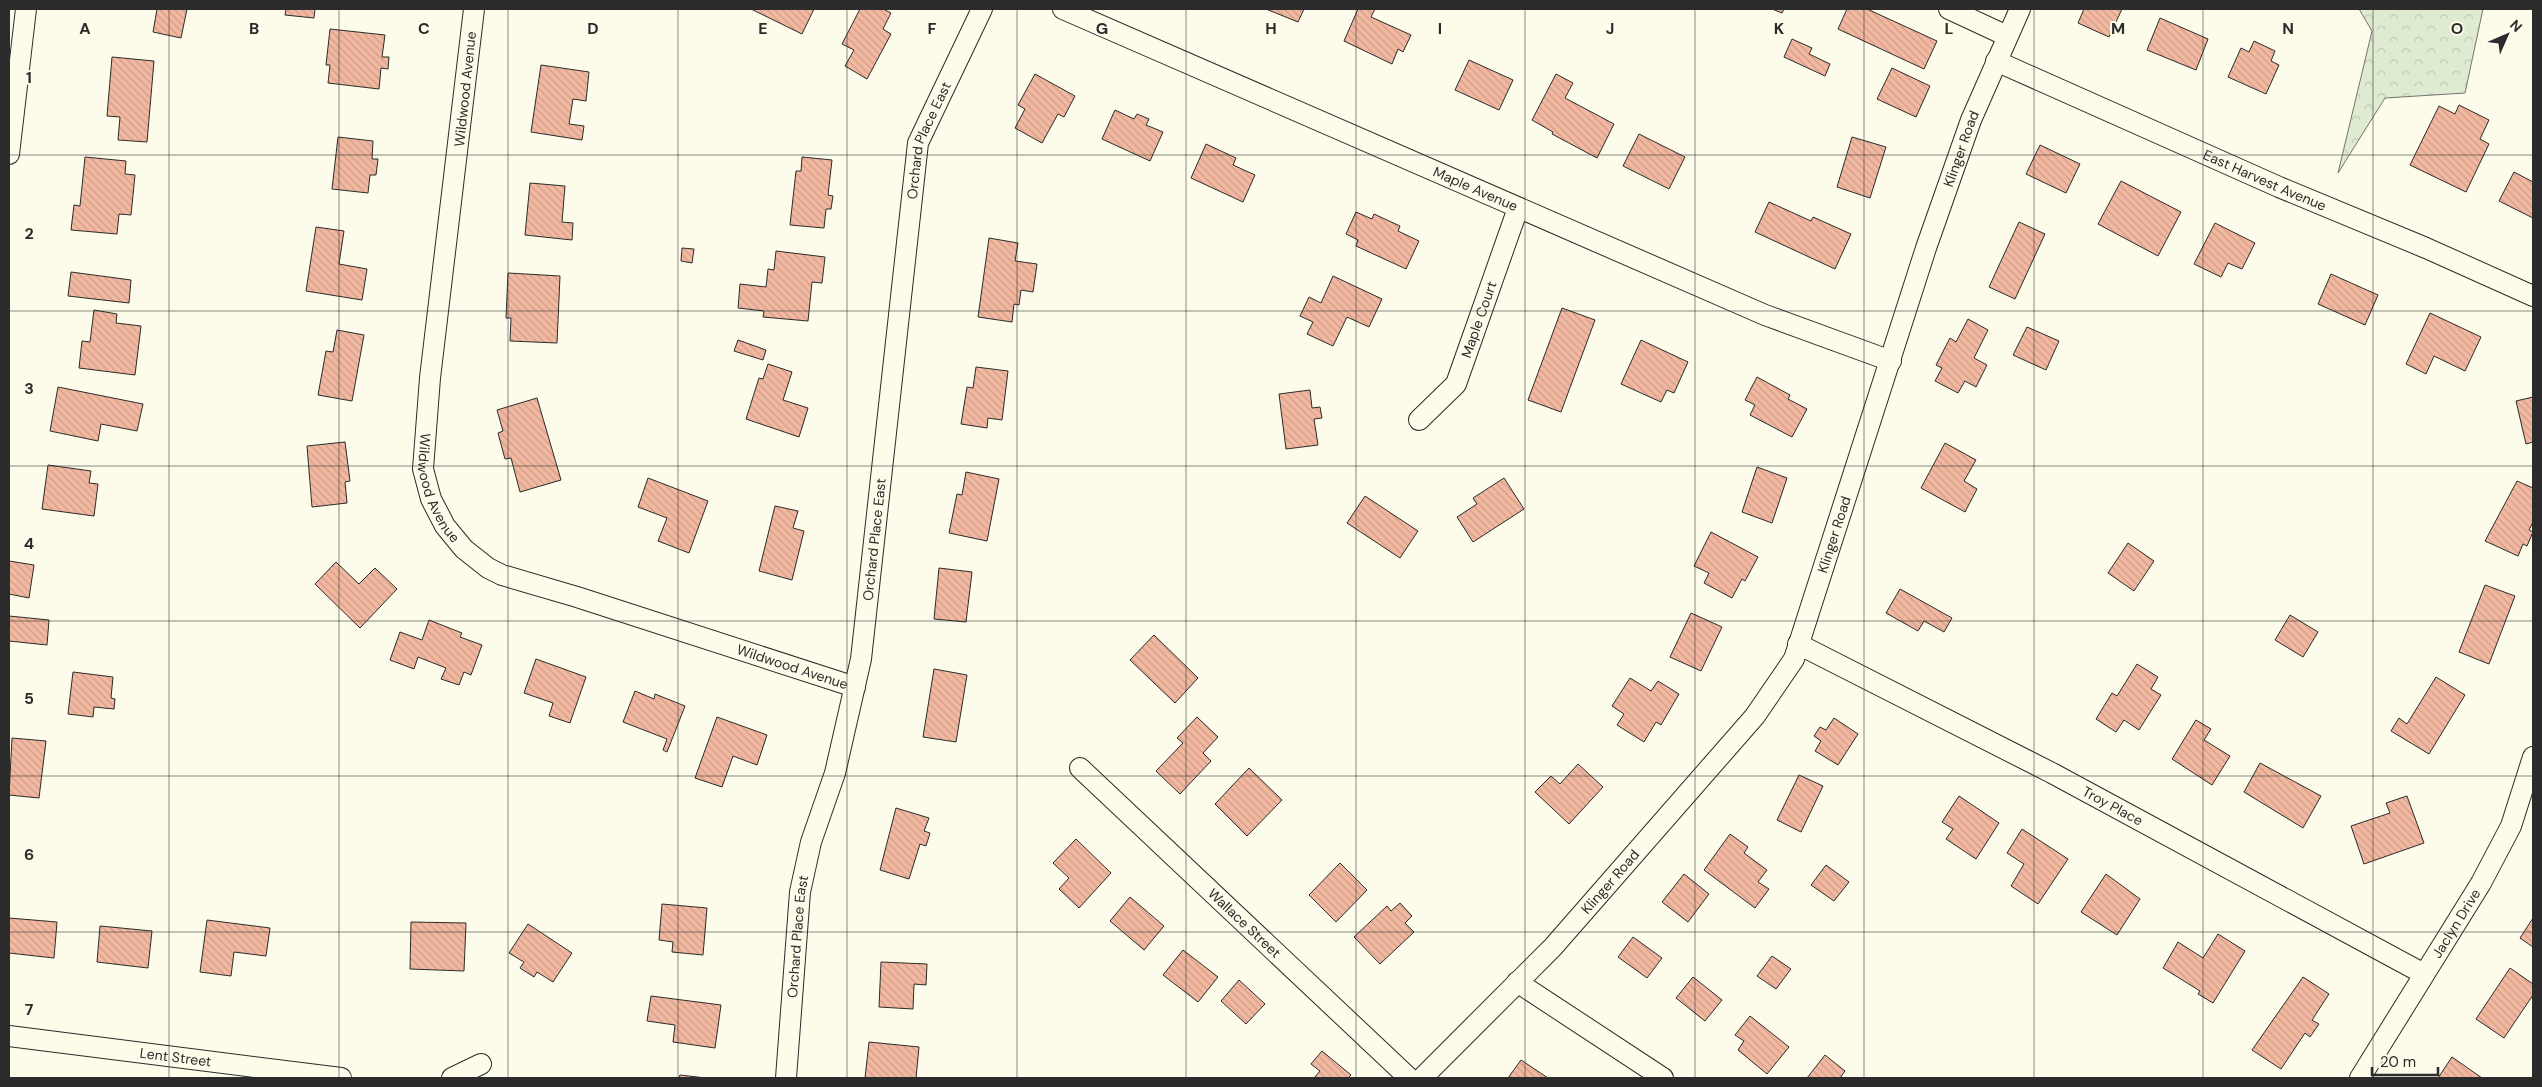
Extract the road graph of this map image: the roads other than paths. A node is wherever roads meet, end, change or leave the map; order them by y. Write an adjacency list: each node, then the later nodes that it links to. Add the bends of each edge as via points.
1 (26, 9): 9 (street)
2 (474, 9): 15 (street, Wildwood Avenue, via 430,378 423,469 431,499 445,526 464,549 502,575 577,596)
3 (982, 9): 15 (street, Orchard Place East, via 918,143 861,659)
4 (1063, 9): 10 (street, Maple Avenue)
5 (1948, 9): 7 (street)
6 (2020, 9): 7 (street, Klinger Road)
7 (2007, 36): 8 (street, Klinger Road)
8 (1996, 61): 11 (street, East Harvest Avenue); 12 (street, Klinger Road, via 1971,120)
9 (9, 154)
10 (1518, 208): 12 (street, Maple Avenue, via 1765,316); 13 (street, Maple Court, via 1456,384)
11 (2533, 296)
12 (1891, 361): 14 (street, Klinger Road)
13 (1419, 420)
14 (1798, 644): 18 (street, Troy Place, via 2052,773); 19 (street, Klinger Road, via 1794,658 1755,716 1553,946)
15 (855, 687): 24 (street, Orchard Place East, via 835,773 811,842 800,892)
16 (2533, 757): 18 (street, Jaclyn Drive, via 2511,826 2481,883)
17 (1080, 768): 25 (street, Wallace Street)
18 (2424, 974): 28 (street, Jaclyn Drive)
19 (1517, 982): 26 (street, Klinger Road); 27 (street)
20 (9, 1036): 22 (street, Lent Street)
21 (481, 1064): 23 (street)
22 (340, 1078)
23 (452, 1078)
24 (786, 1078)
25 (1409, 1078)
26 (1422, 1078)
27 (1663, 1078)
28 (2360, 1078)

